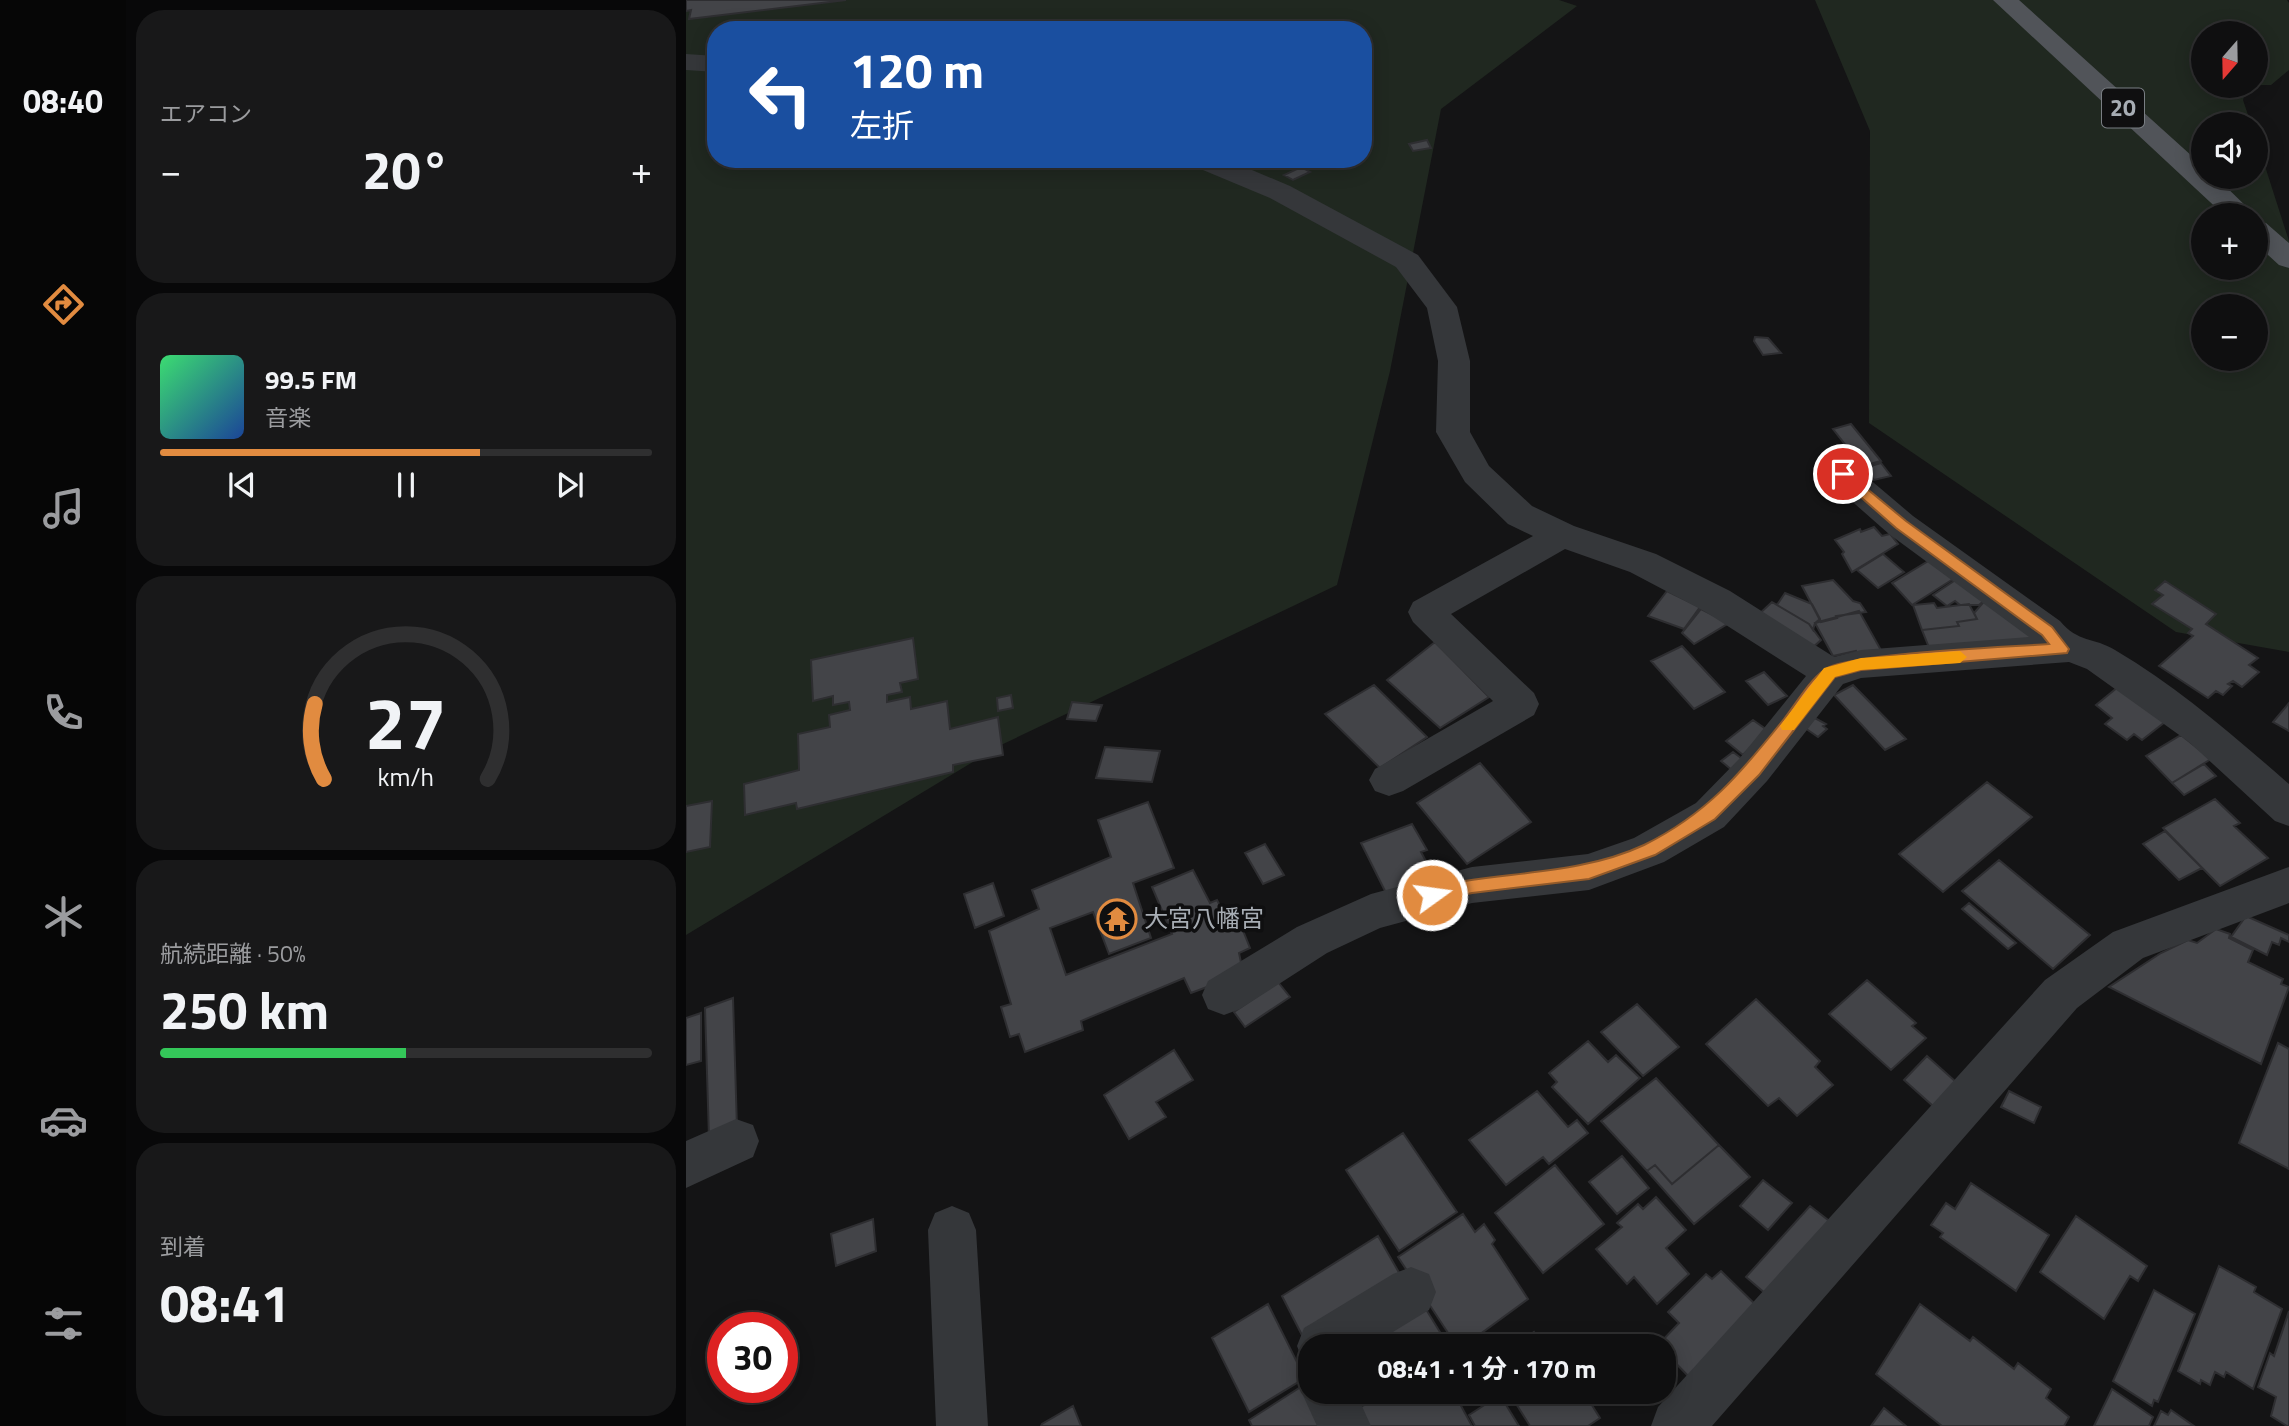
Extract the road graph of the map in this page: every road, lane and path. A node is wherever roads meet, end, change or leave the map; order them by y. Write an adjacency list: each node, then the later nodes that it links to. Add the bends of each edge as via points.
1 (2005, 0): 5 (main road, 20)
2 (686, 62): 3 (street)
3 (707, 63)
4 (1223, 168): 9 (street, via 1280,192 1407,261 1442,307 1454,361 1454,432 1477,474 1520,515)
5 (2228, 203)
6 (2268, 240): 7 (main road)
7 (2289, 259)
8 (1843, 474): 10 (street, via 1901,525 2047,631)
9 (1562, 536): 11 (street, via 1643,564 1717,601); 12 (street, via 1426,612 1520,704)
10 (2062, 649): 11 (street, via 1861,664); 13 (street, via 2100,659 2203,731)
11 (1830, 673): 15 (street, via 1753,770 1710,814 1649,850 1589,872 1472,885 1370,912 1312,940)
12 (1389, 780)
13 (2289, 809)
14 (2289, 885): 24 (street, via 2128,945 2061,994)
15 (1224, 995)
16 (736, 1141): 17 (street)
17 (686, 1165)
18 (952, 1230): 22 (street)
19 (1411, 1292): 20 (street)
20 (1342, 1334)
21 (1334, 1404): 23 (street)
22 (962, 1426)
23 (1345, 1426)
24 (1677, 1426)

